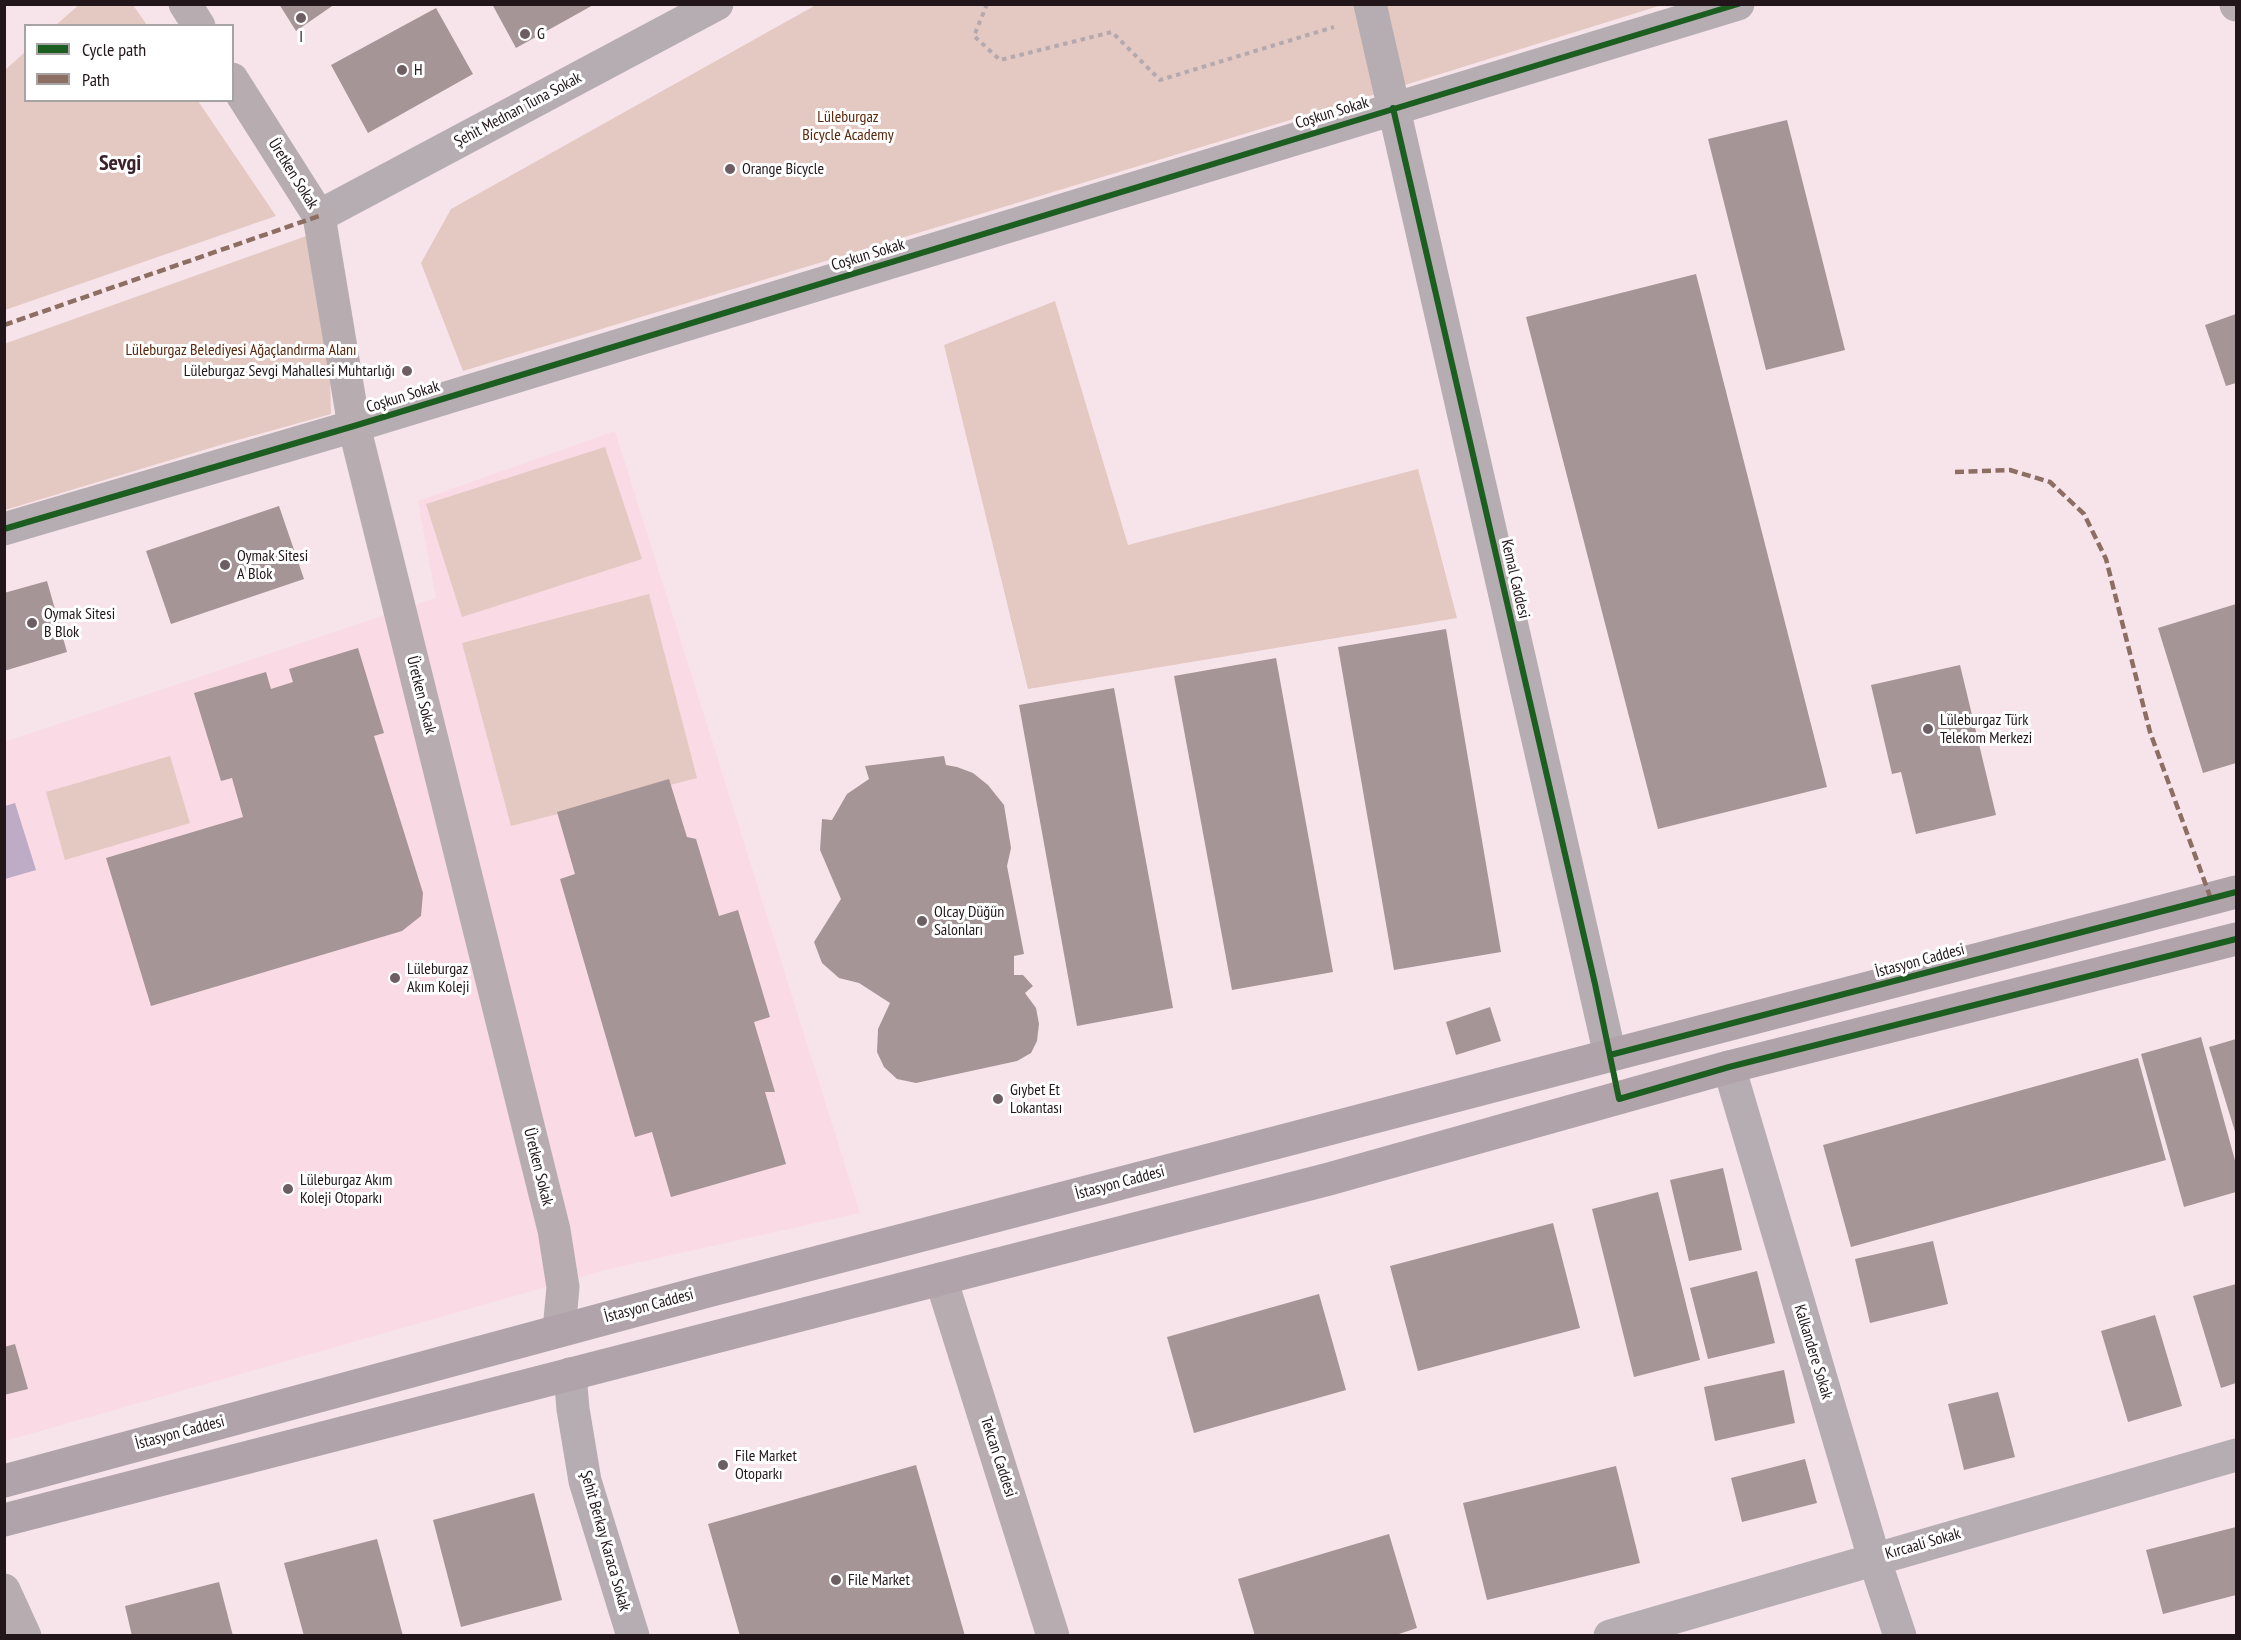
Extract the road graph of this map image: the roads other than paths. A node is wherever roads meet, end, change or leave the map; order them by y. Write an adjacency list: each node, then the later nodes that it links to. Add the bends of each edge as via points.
1 (185, 4): 5 (street)
2 (717, 4): 8 (street, Şehit Mednan Tuna Sokak)
3 (1738, 4): 7 (street, Coşkun Sokak)
4 (1371, 10): 7 (street, Kemal Caddesi)
5 (198, 24)
6 (234, 82): 8 (street, Üretken Sokak)
7 (1393, 108): 9 (street, Coşkun Sokak); 13 (street, Kemal Caddesi)
8 (319, 216): 9 (street, Üretken Sokak)
9 (354, 426): 10 (street, Coşkun Sokak); 17 (street, Üretken Sokak, via 554,1230 563,1287)
10 (4, 529)
11 (2236, 892): 13 (main road, İstasyon Caddesi)
12 (2236, 939): 14 (main road)
13 (1610, 1055): 15 (main road); 17 (main road, İstasyon Caddesi)
14 (1729, 1067): 15 (main road); 22 (street, Kalkandere Sokak)
15 (1619, 1099): 16 (main road)
16 (941, 1279): 18 (main road); 26 (street, Tekcan Caddesi)
17 (559, 1330): 18 (main road); 20 (main road, İstasyon Caddesi)
18 (570, 1374): 21 (main road); 25 (street, Şehit Berkay Karaca Sokak, via 585,1481)
19 (2236, 1455): 22 (street, Kırcaali Sokak)
20 (4, 1481)
21 (4, 1520)
22 (1874, 1558): 27 (street, Kırcaali Sokak); 28 (street, Kalkandere Sokak)
23 (4, 1590): 24 (street)
24 (25, 1635)
25 (633, 1635)
26 (1053, 1635)
27 (1610, 1635)
28 (1900, 1635)

